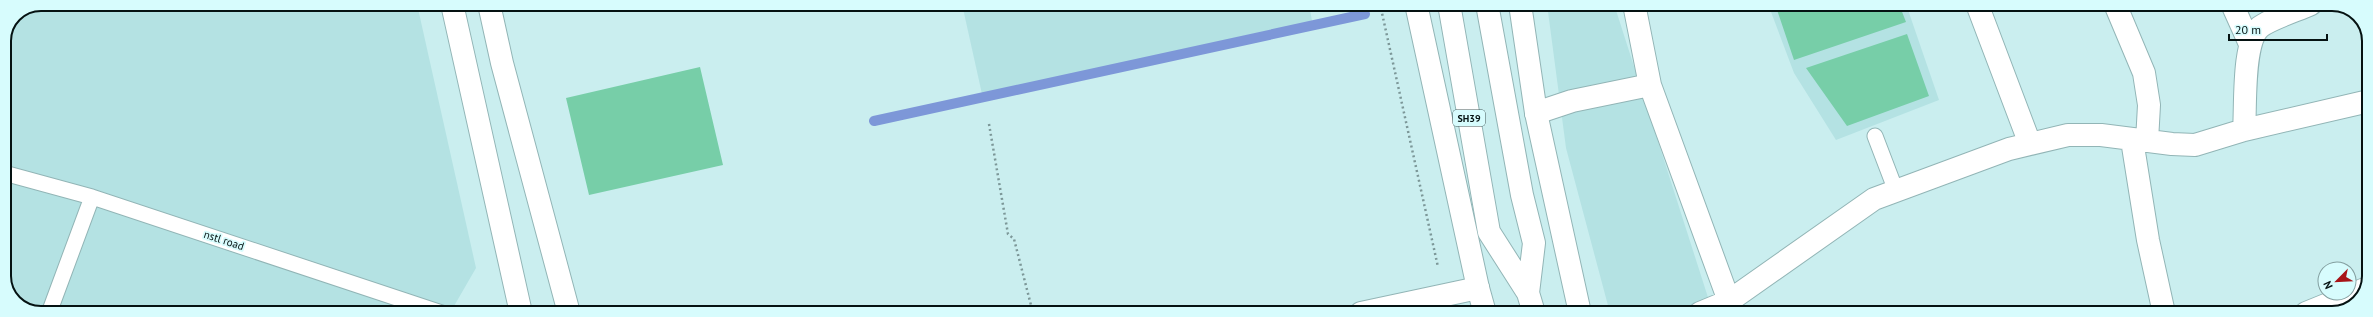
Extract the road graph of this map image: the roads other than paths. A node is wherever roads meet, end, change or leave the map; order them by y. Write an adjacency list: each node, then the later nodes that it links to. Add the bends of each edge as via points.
1 (454, 11): 28 (street)
2 (491, 11): 29 (street)
3 (1418, 11): 23 (street)
4 (1450, 11): 25 (street, SH39, via 1489,232)
5 (1488, 11): 25 (street, SH39, via 1534,243)
6 (1521, 11): 15 (street)
7 (1635, 11): 13 (street)
8 (1980, 11): 19 (street)
9 (2119, 11): 18 (street, via 2144,73 2148,105)
10 (2235, 11): 12 (street)
11 (2295, 11): 12 (street, via 2260,27)
12 (2250, 44): 16 (street)
13 (1650, 85): 15 (street, via 1572,101); 33 (street)
14 (2362, 103): 16 (street)
15 (1536, 113): 32 (street)
16 (2244, 130): 18 (street, via 2195,145)
17 (1875, 136): 21 (lane)
18 (2140, 140): 19 (street, via 2101,135 2068,135); 35 (street, via 2148,240)
19 (2030, 144): 21 (street, via 2009,149)
20 (11, 175): 22 (lane, nstl road)
21 (1896, 191): 34 (street, via 1874,199)
22 (92, 197): 26 (lane); 27 (lane, nstl road)
23 (1478, 288): 30 (street); 31 (street)
24 (2357, 292): 36 (street)
25 (1531, 303)
26 (52, 306)
27 (421, 306)
28 (519, 306)
29 (567, 306)
30 (1392, 306)
31 (1483, 306)
32 (1578, 306)
33 (1731, 306)
34 (1732, 306)
35 (2162, 306)
36 (2323, 306)

